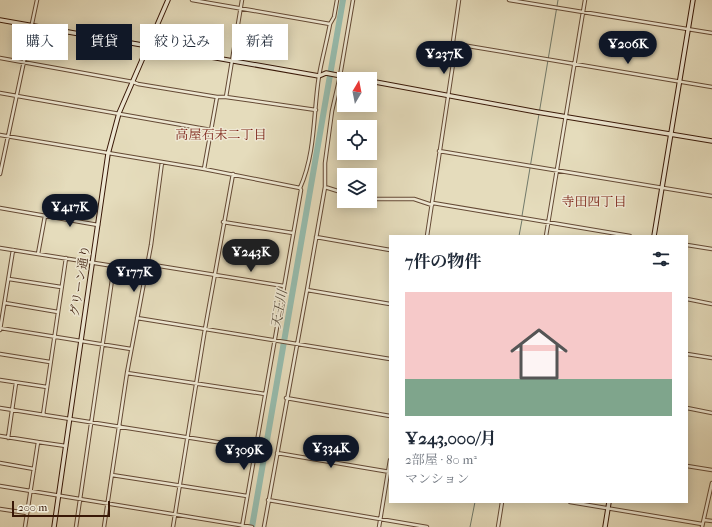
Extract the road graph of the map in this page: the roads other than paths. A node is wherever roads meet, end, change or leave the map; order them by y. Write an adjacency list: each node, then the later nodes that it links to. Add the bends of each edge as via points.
1 (37, 0): 15 (street)
2 (168, 0): 16 (street, グリーン通り)
3 (192, 0): 11 (street)
4 (242, 0): 11 (street)
5 (336, 0): 17 (street, via 334,17)
6 (353, 0): 30 (street)
7 (459, 0): 21 (street, via 453,35)
8 (509, 0): 12 (street)
9 (585, 0): 12 (street)
10 (693, 0): 18 (street)
11 (241, 8): 17 (street); 27 (street)
12 (583, 13): 18 (street); 29 (street)
13 (0, 20): 14 (street)
14 (26, 24)
15 (33, 24)
16 (158, 24)
17 (330, 24): 31 (street)
18 (688, 29): 20 (street); 33 (street)
19 (68, 31): 22 (street)
20 (712, 33)
21 (456, 44): 29 (street); 39 (street)
22 (140, 45)
23 (0, 58): 28 (street)
24 (224, 59): 27 (street)
25 (26, 60): 28 (street)
26 (142, 60): 34 (street, グリーン通り)
27 (231, 60): 31 (street); 41 (street)
28 (25, 63): 34 (street); 40 (street)
29 (575, 64): 33 (street); 45 (street)
30 (339, 72)
31 (319, 76): 32 (street, via 326,73); 43 (street)
32 (337, 76)
33 (679, 81): 37 (street); 47 (street)
34 (133, 82): 42 (street); 44 (street, グリーン通り)
35 (337, 82): 59 (street, via 325,163)
36 (377, 82): 39 (street)
37 (712, 87)
38 (0, 93): 40 (street)
39 (448, 95): 45 (street); 51 (street)
40 (17, 96): 44 (street); 49 (street)
41 (226, 96): 42 (street); 43 (street)
42 (217, 97): 46 (street)
43 (316, 110): 58 (street, via 308,168)
44 (119, 113): 46 (street); 52 (street, グリーン通り)
45 (566, 117): 47 (street); 55 (street)
46 (211, 130): 54 (street)
47 (671, 134): 50 (street); 60 (street)
48 (0, 135): 49 (street)
49 (7, 137): 52 (street); 56 (street)
50 (712, 141)
51 (439, 150): 55 (street); 64 (street)
52 (108, 154): 53 (street); 69 (street, グリーン通り)
53 (162, 162): 54 (street); 84 (street)
54 (204, 169): 57 (street)
55 (557, 170): 60 (street); 68 (street)
56 (0, 174)
57 (233, 174): 58 (street); 67 (street)
58 (300, 188): 70 (street)
59 (325, 188): 61 (street); 75 (street)
60 (662, 188): 62 (street); 74 (street)
61 (337, 191)
62 (712, 196)
63 (377, 198): 64 (street, via 414,199)
64 (432, 204): 68 (street); 71 (street)
65 (0, 208): 66 (street)
66 (45, 216): 69 (street); 81 (street)
67 (223, 222): 70 (street); 87 (street)
68 (548, 222): 72 (street); 73 (street)
69 (98, 225): 83 (street, グリーン通り)
70 (293, 233): 89 (street)
71 (427, 235)
72 (546, 235)
73 (624, 235)
74 (654, 235)
75 (316, 237): 79 (street); 91 (street)
76 (688, 245): 80 (street)
77 (0, 248): 78 (street)
78 (13, 250): 81 (street); 88 (street)
79 (389, 250)
80 (712, 250)
81 (38, 254): 82 (street)
82 (66, 258): 83 (street); 90 (street)
83 (92, 262): 85 (street); 102 (street, グリーン通り)
84 (147, 264): 86 (street); 87 (street)
85 (114, 266): 86 (street); 104 (street)
86 (145, 271): 97 (street)
87 (215, 274): 89 (street); 99 (street)
88 (9, 279): 90 (street); 93 (street)
89 (284, 286): 101 (street)
90 (61, 287): 96 (street)
91 (307, 290): 94 (street); 103 (street)
92 (688, 299): 95 (street)
93 (4, 303): 96 (street); 98 (street)
94 (389, 304)
95 (712, 304)
96 (58, 312): 100 (street)
97 (137, 318): 99 (street); 105 (street)
98 (0, 328): 100 (street)
99 (205, 328): 101 (street); 114 (street)
100 (54, 337): 102 (street); 110 (street)
101 (277, 339): 103 (street); 116 (street)
102 (80, 341): 104 (street); 124 (street, グリーン通り)
103 (296, 342): 109 (street); 117 (street)
104 (103, 344): 105 (street); 125 (street)
105 (131, 349): 111 (street)
106 (0, 354): 110 (street)
107 (688, 354): 108 (street)
108 (712, 358)
109 (389, 359)
110 (50, 362): 115 (street)
111 (127, 373): 114 (street); 126 (street)
112 (0, 380): 113 (street)
113 (16, 383): 115 (street); 120 (street)
114 (196, 384): 116 (street); 129 (street)
115 (47, 387): 122 (street)
116 (265, 394): 132 (street)
117 (286, 398): 123 (street); 133 (street)
118 (0, 408): 120 (street)
119 (688, 408): 121 (street)
120 (12, 410): 122 (street); 128 (street)
121 (712, 413)
122 (43, 415): 124 (street)
123 (389, 416)
124 (70, 418): 125 (street); 131 (street, グリーン通り)
125 (92, 422): 126 (street); 146 (street)
126 (119, 426): 129 (street); 139 (street)
127 (0, 436): 128 (street)
128 (8, 438): 130 (street)
129 (187, 438): 132 (street); 142 (street)
130 (38, 442): 131 (street); 136 (street)
131 (67, 446): 144 (street, グリーン通り)
132 (255, 448): 145 (street)
133 (277, 453): 138 (street); 147 (street)
134 (0, 463): 136 (street)
135 (688, 466): 137 (street)
136 (34, 469): 143 (street)
137 (712, 470)
138 (389, 472): 156 (street)
139 (112, 475): 142 (street); 148 (street)
140 (712, 483): 157 (street)
141 (0, 486): 143 (street)
142 (180, 486): 145 (street); 155 (street)
143 (31, 491): 144 (street); 154 (street)
144 (59, 495): 146 (street); 162 (street, グリーン通り)
145 (247, 496): 160 (street)
146 (81, 498): 148 (street); 163 (street)
147 (268, 500): 156 (street); 167 (street)
148 (108, 503): 155 (street); 164 (street)
149 (502, 503): 170 (street)
150 (576, 503): 152 (street)
151 (609, 503): 152 (street)
152 (608, 508): 159 (street); 171 (street)
153 (0, 509): 154 (street)
154 (27, 513): 161 (street)
155 (175, 516): 160 (street); 165 (street)
156 (380, 519): 168 (street); 169 (street)
157 (704, 520): 158 (street); 159 (street)
158 (712, 521)
159 (702, 525)
160 (243, 526): 166 (street)
161 (25, 527)
162 (54, 527)
163 (76, 527)
164 (104, 527)
165 (173, 527)
166 (252, 527)
167 (264, 527)
168 (379, 527)
169 (427, 527)
170 (498, 527)
171 (605, 527)

